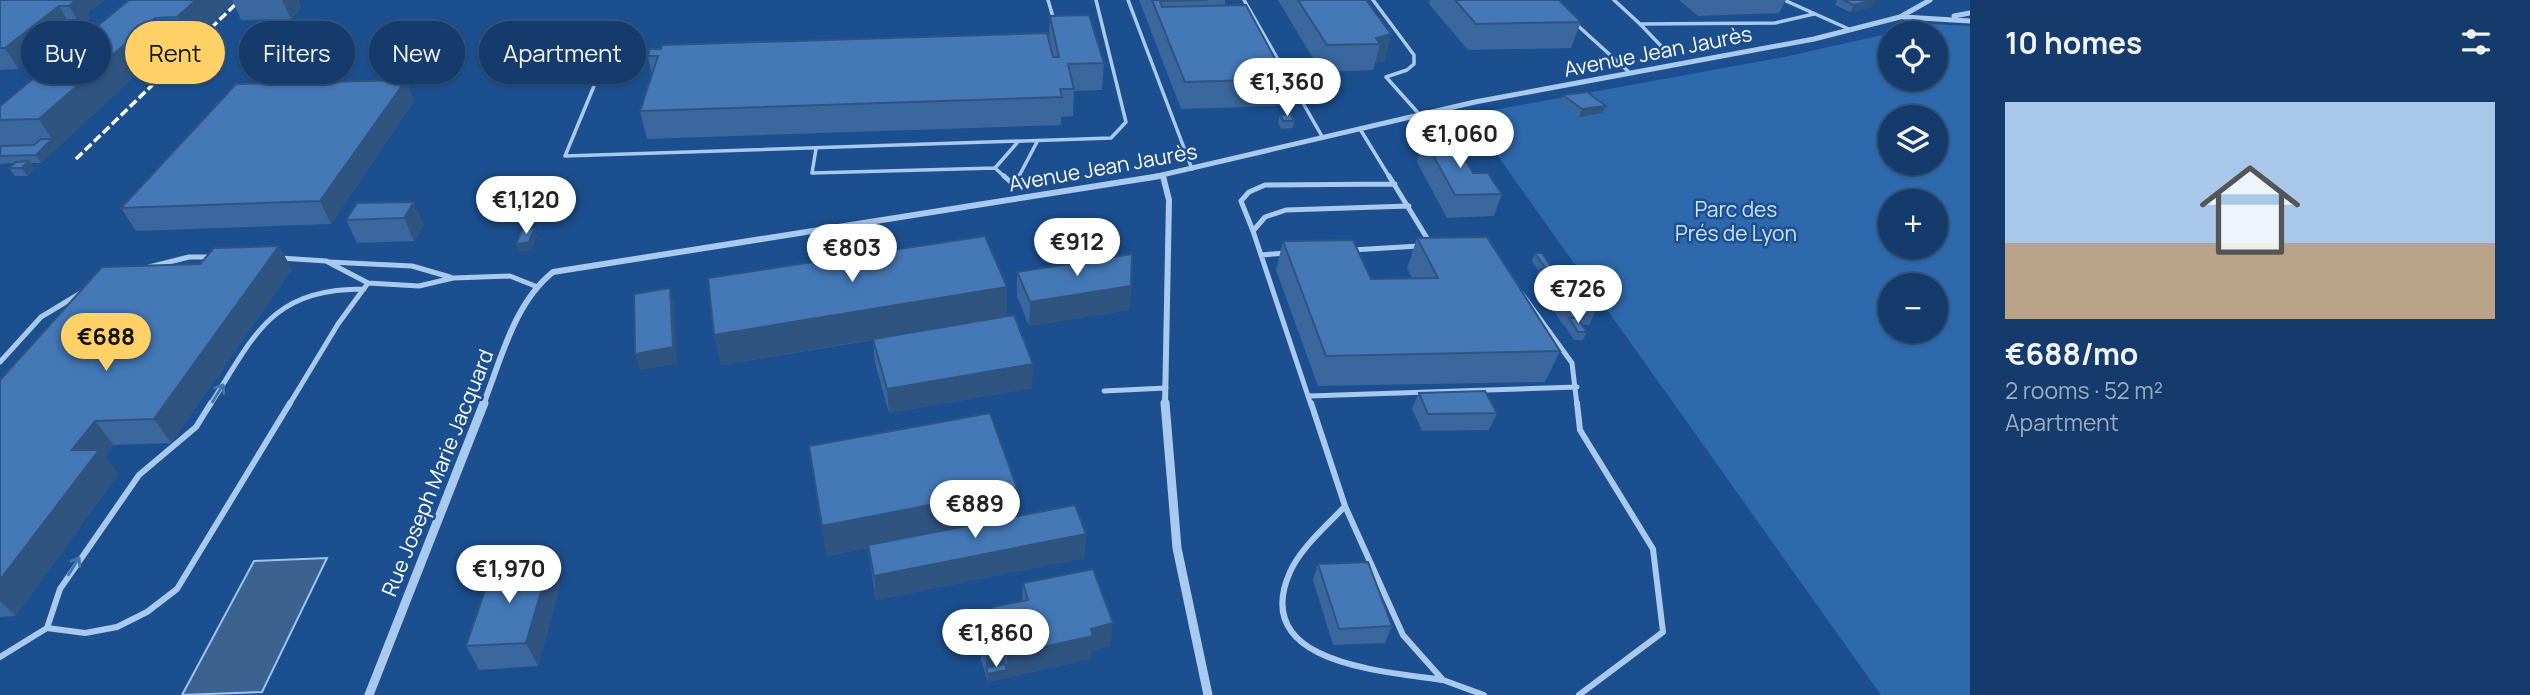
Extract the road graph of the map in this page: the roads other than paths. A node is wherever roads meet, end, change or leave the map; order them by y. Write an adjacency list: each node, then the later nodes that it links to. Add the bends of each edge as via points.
1 (1048, 0): 12 (lane, via 1052,18)
2 (1096, 0): 11 (lane)
3 (1128, 0): 30 (lane)
4 (1244, 0): 25 (lane)
5 (1373, 0): 23 (lane, via 1415,55 1415,64 1386,77)
6 (1614, 0): 18 (lane)
7 (1784, 0): 10 (lane)
8 (1930, 0): 14 (street, Avenue Jean Jaurès)
9 (1970, 13): 15 (street, Avenue Jean Jaurès)
10 (1814, 14): 18 (lane, via 1775,23); 19 (lane)
11 (1100, 16): 13 (lane); 26 (lane, via 1126,122 1111,138)
12 (1064, 17)
13 (1088, 17)
14 (1900, 17): 15 (street, Avenue Jean Jaurès); 19 (street, Avenue Jean Jaurès)
15 (1936, 17): 17 (street, Avenue Jean Jaurès)
16 (1571, 19): 21 (lane)
17 (1970, 21)
18 (1640, 24): 20 (lane)
19 (1851, 30): 21 (street, Avenue Jean Jaurès)
20 (1662, 48)
21 (1630, 74): 23 (street, Avenue Jean Jaurès)
22 (595, 84): 28 (lane, via 565,156)
23 (1420, 115): 24 (street, Avenue Jean Jaurès)
24 (1360, 130): 25 (street, Avenue Jean Jaurès); 32 (lane)
25 (1323, 138): 30 (street, Avenue Jean Jaurès)
26 (1037, 142): 27 (lane); 33 (lane)
27 (1017, 143): 28 (lane); 29 (lane)
28 (816, 149): 29 (lane, via 812,173)
29 (995, 168): 33 (lane)
30 (1192, 169): 31 (street, Avenue Jean Jaurès)
31 (1163, 176): 34 (street, Avenue Jean Jaurès); 54 (street, via 1169,200)
32 (1395, 184): 35 (lane); 36 (lane, via 1265,185 1241,201)
33 (1014, 185): 34 (lane)
34 (1022, 199): 46 (street, Avenue Jean Jaurès)
35 (1409, 206): 36 (lane, via 1286,210 1265,217); 37 (lane)
36 (1254, 231): 41 (lane)
37 (1432, 245): 38 (lane); 39 (lane)
38 (1444, 247)
39 (1340, 250)
40 (1288, 253): 41 (lane)
41 (1261, 255): 56 (lane)
42 (214, 257): 45 (lane, via 189,257)
43 (275, 257): 44 (lane)
44 (326, 261): 47 (lane, via 412,266); 49 (lane)
45 (145, 268)
46 (552, 272): 50 (street, Rue Joseph Marie Jacquard)
47 (453, 278): 49 (lane, via 419,286); 50 (lane, via 510,276)
48 (92, 286): 52 (lane, via 41,317)
49 (366, 286): 58 (lane, one-way to 49, via 60,589 79,559 139,475 196,427 261,325 296,299); 58 (lane, via 338,324 177,589 146,615 106,632 77,635)
50 (535, 286): 61 (street, Rue Joseph Marie Jacquard, via 520,312)
51 (1518, 290): 53 (lane, via 1572,363)
52 (0, 362)
53 (1577, 387): 56 (lane); 64 (lane, via 1580,430 1653,549 1663,632)
54 (1166, 388): 55 (lane); 62 (street, via 1177,548)
55 (1104, 391)
56 (1309, 396): 57 (lane)
57 (1345, 506): 60 (lane, via 1403,635); 60 (lane, via 1290,571 1279,611 1289,635 1328,660)
58 (47, 628): 59 (lane)
59 (0, 657)
60 (1443, 680): 63 (lane)
61 (369, 695)
62 (1208, 695)
63 (1484, 695)
64 (1578, 695)

